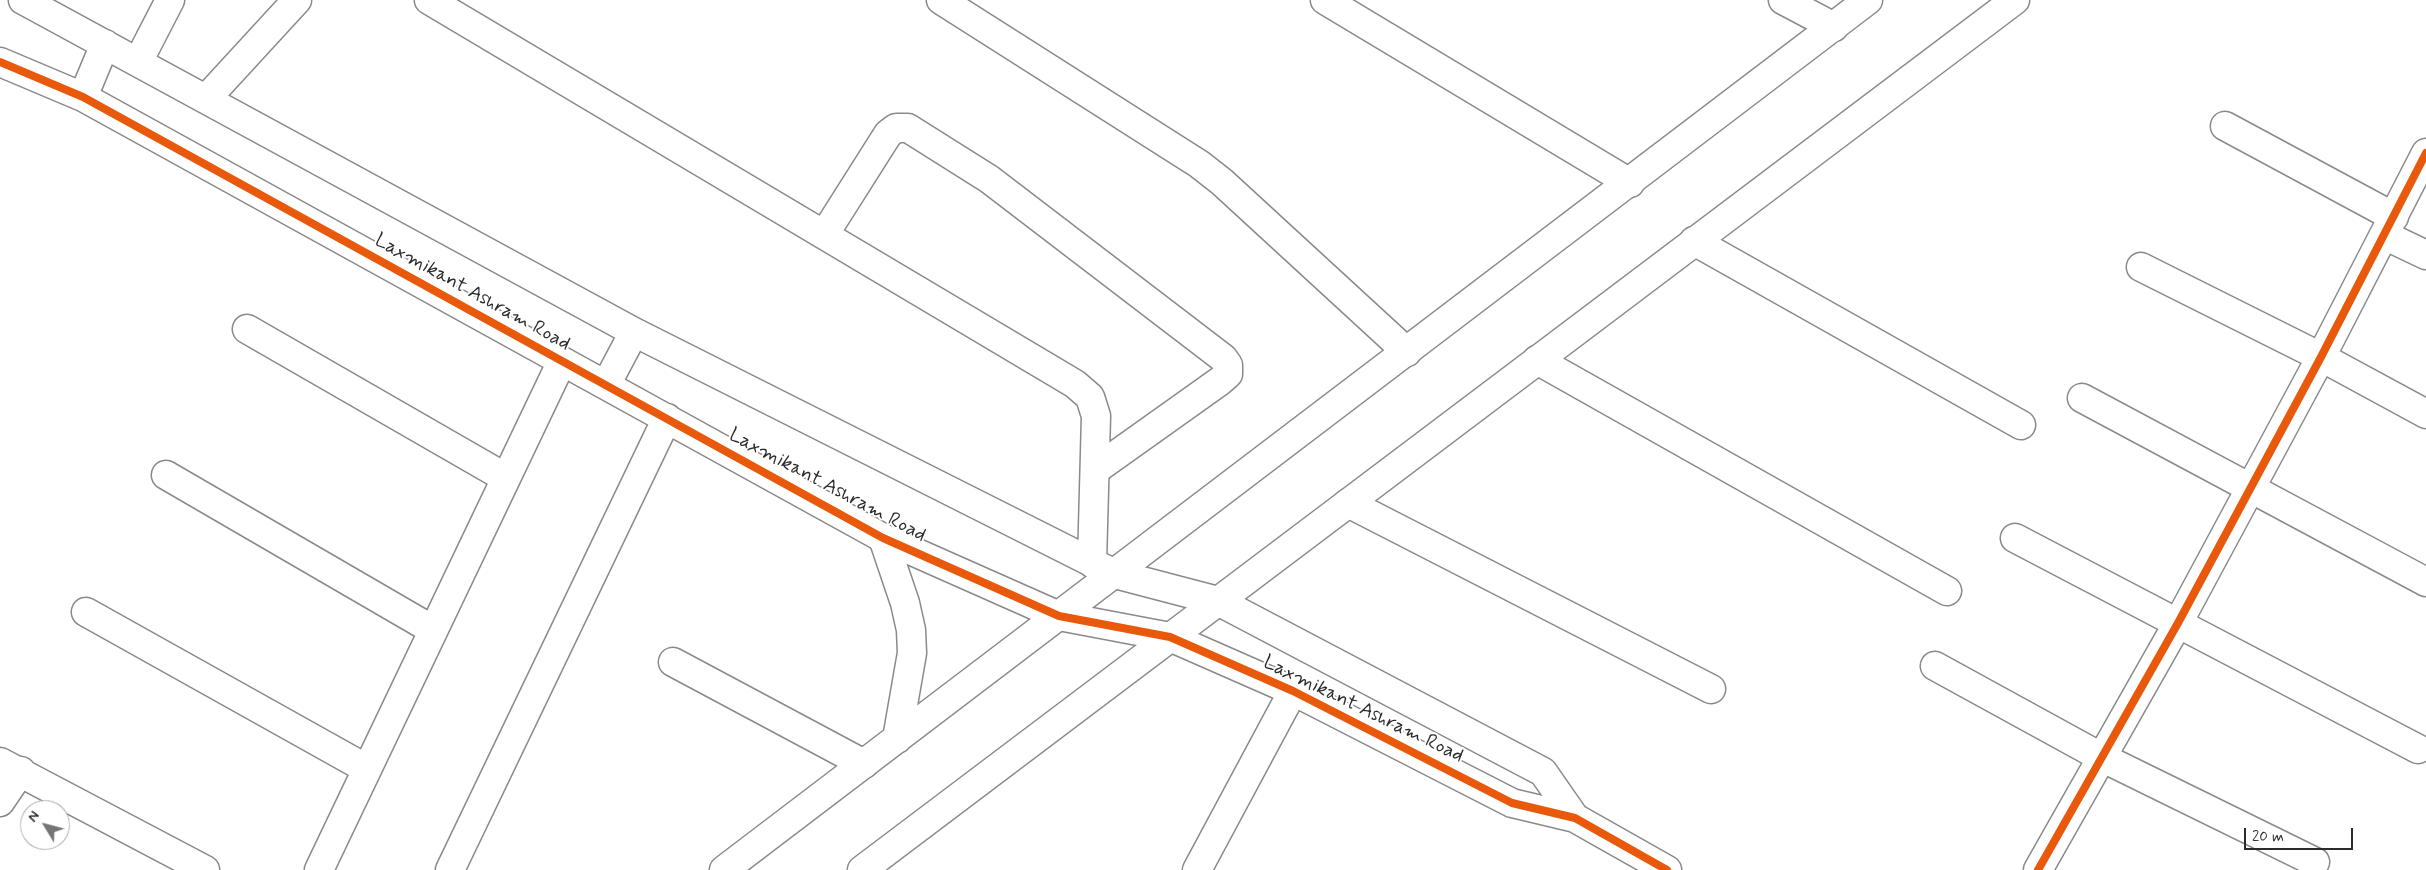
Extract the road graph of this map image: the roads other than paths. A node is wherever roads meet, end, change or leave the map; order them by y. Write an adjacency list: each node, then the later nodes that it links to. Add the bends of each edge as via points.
1 (23, 0): 12 (street)
2 (170, 0): 14 (street)
3 (297, 0): 16 (street)
4 (429, 0): 21 (street)
5 (941, 0): 27 (street, via 1200,164)
6 (1325, 0): 10 (street)
7 (1783, 0): 11 (street)
8 (2014, 0): 22 (street)
9 (1866, 1): 11 (street)
10 (1356, 8): 19 (street)
11 (1834, 27): 19 (street)
12 (104, 44): 14 (street); 15 (street)
13 (0, 62): 15 (street, Laxmikant Ashram Road)
14 (138, 62): 16 (street)
15 (83, 97): 30 (street, Laxmikant Ashram Road)
16 (206, 99): 26 (street)
17 (2224, 126): 20 (street)
18 (2426, 153): 20 (street)
19 (1630, 183): 27 (street)
20 (2389, 226): 23 (street); 28 (street)
21 (824, 235): 36 (street, via 1075,384 1090,397 1096,416); 36 (street, via 888,134 896,128 908,128 990,179 1223,358 1228,364 1228,374 1220,381)
22 (1694, 241): 29 (street); 35 (street)
23 (2426, 256)
24 (2141, 266): 28 (street)
25 (247, 329): 38 (street)
26 (634, 332): 31 (street); 43 (street)
27 (1407, 352): 43 (street)
28 (2321, 358): 33 (street); 39 (street)
29 (1536, 360): 40 (street); 45 (street)
30 (562, 361): 31 (street, Laxmikant Ashram Road); 38 (street)
31 (606, 385): 34 (street, Laxmikant Ashram Road)
32 (2082, 398): 39 (street)
33 (2426, 414)
34 (667, 418): 41 (street, Laxmikant Ashram Road); 68 (street)
35 (2020, 425)
36 (1095, 470): 43 (street)
37 (166, 475): 50 (street)
38 (506, 478): 50 (street)
39 (2250, 489): 44 (street); 49 (street)
40 (1348, 503): 46 (street); 54 (street)
41 (883, 538): 48 (street, Laxmikant Ashram Road); 56 (street, via 911,630 912,653)
42 (2015, 538): 49 (street)
43 (1103, 569): 46 (street); 48 (street)
44 (2426, 582)
45 (1947, 592)
46 (1218, 601): 51 (street); 63 (street, via 1543,772)
47 (86, 612): 61 (street)
48 (1059, 616): 51 (street, Laxmikant Ashram Road); 56 (street)
49 (2178, 623): 57 (street); 58 (street)
50 (433, 630): 61 (street)
51 (1170, 637): 55 (street, Laxmikant Ashram Road); 70 (street)
52 (673, 662): 59 (street)
53 (1934, 666): 58 (street)
54 (1711, 689)
55 (1293, 691): 63 (street, Laxmikant Ashram Road, via 1512,803); 65 (street)
56 (898, 739): 59 (street)
57 (2418, 749)
58 (2101, 757): 64 (street); 72 (street)
59 (864, 764): 69 (street)
60 (10, 766): 62 (street); 66 (street)
61 (367, 769): 67 (street)
62 (0, 802)
63 (1575, 818): 71 (street, Laxmikant Ashram Road)
64 (2315, 862)
65 (1202, 868)
66 (205, 870)
67 (319, 870)
68 (450, 870)
69 (724, 870)
70 (862, 870)
71 (1667, 870)
72 (2038, 870)

